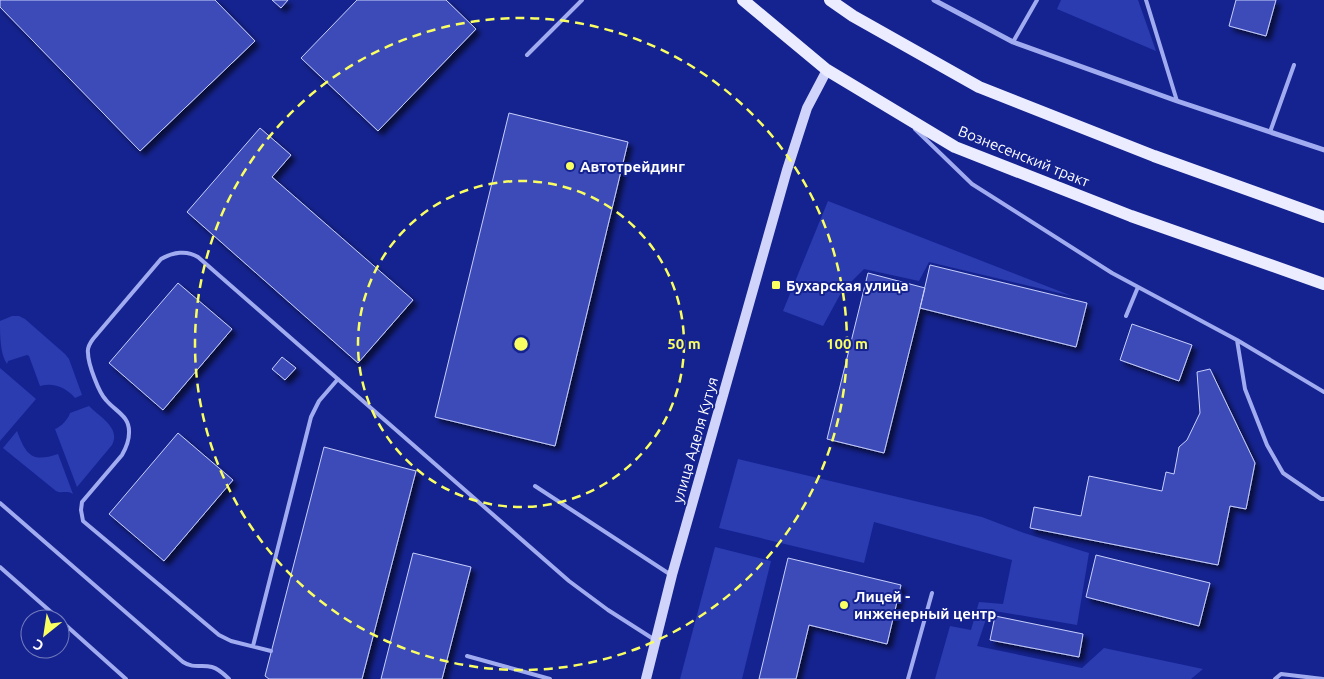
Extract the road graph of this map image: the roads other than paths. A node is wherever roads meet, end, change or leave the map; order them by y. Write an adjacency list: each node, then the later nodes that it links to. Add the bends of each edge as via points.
1 (582, 0): 8 (lane)
2 (743, 0): 10 (main road, Вознесенский тракт)
3 (830, 0): 15 (main road, via 979,87 1154,156)
4 (934, 0): 7 (street)
5 (1037, 0): 7 (lane)
6 (1146, 0): 11 (lane)
7 (1012, 42): 11 (street)
8 (527, 54)
9 (1294, 65): 13 (lane)
10 (827, 70): 12 (main road, Вознесенский тракт); 26 (street, улица Аделя Кутуя, via 808,108 787,170)
11 (1177, 101): 13 (street)
12 (897, 112): 16 (main road, Вознесенский тракт, via 955,147 1131,216); 17 (lane, via 972,184)
13 (1270, 132): 14 (street)
14 (1324, 150)
15 (1324, 217)
16 (1324, 284)
17 (1138, 287): 18 (lane); 19 (lane)
18 (1126, 316)
19 (1237, 340): 21 (lane); 23 (lane, via 1245,389 1271,452 1283,473)
20 (338, 379): 30 (lane, via 583,592); 31 (lane, via 319,401 311,418); 31 (lane, via 198,257 187,252 161,258 88,349 88,359 101,394 130,426 126,449 82,502 80,510 84,521 214,632 227,640)
21 (1324, 392)
22 (536, 486): 26 (lane)
23 (1324, 499)
24 (0, 503): 35 (lane, via 183,662 215,668)
25 (0, 566): 28 (lane)
26 (672, 575): 30 (street, улица Аделя Кутуя)
27 (932, 593): 38 (lane)
28 (49, 609)
29 (70, 628): 34 (lane)
30 (656, 640): 37 (street, улица Аделя Кутуя)
31 (252, 646): 32 (lane)
32 (271, 651)
33 (467, 656): 36 (lane)
34 (126, 679)
35 (229, 679)
36 (550, 679)
37 (646, 679)
38 (908, 679)
39 (1275, 679): 40 (lane, via 1281,674)
40 (1323, 679)

